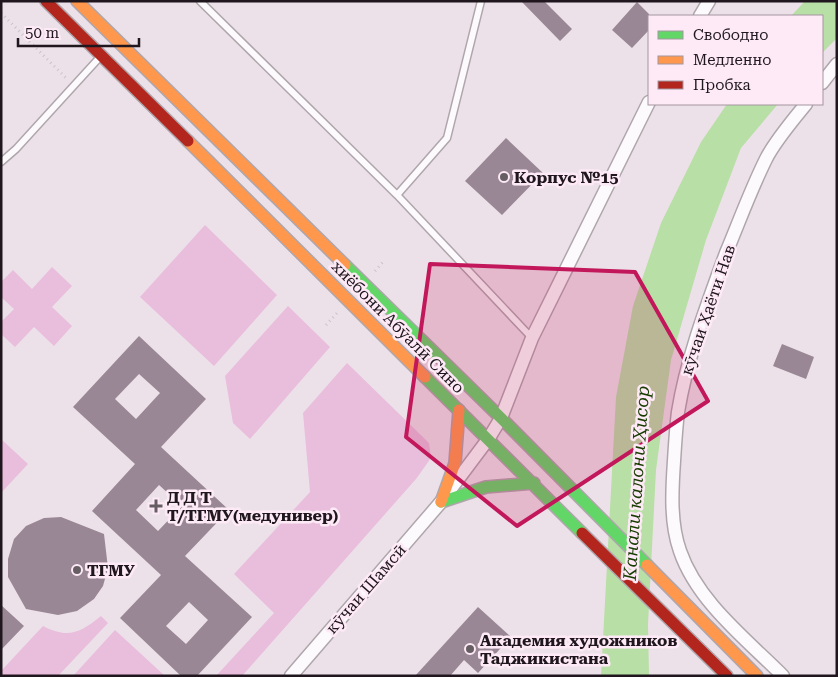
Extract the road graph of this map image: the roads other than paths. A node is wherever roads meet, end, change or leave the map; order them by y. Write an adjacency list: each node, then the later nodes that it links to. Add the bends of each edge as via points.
1 (46, 1): 7 (main road, хиёбони Абӯалӣ Сино)
2 (77, 1): 16 (main road, хиёбони Абӯалӣ Сино)
3 (200, 1): 13 (lane)
4 (481, 1): 13 (lane, via 447,138)
5 (709, 1): 6 (street)
6 (701, 15)
7 (101, 56): 12 (lane); 15 (main road, хиёбони Абӯалӣ Сино)
8 (837, 64): 9 (street)
9 (823, 82)
10 (648, 104): 14 (street, кӯчаи Шамсӣ)
11 (805, 105): 23 (street, кӯчаи Ҳаёти Нав, via 767,157 711,294 684,383 673,474 675,534 689,571 712,605)
12 (1, 162)
13 (397, 195): 14 (lane)
14 (532, 338): 16 (street, кӯчаи Шамсӣ)
15 (459, 410): 17 (main road, хиёбони Абӯалӣ Сино); 19 (main road, via 455,463)
16 (500, 418): 17 (street, кӯчаи Шамсӣ); 22 (main road, хиёбони Абӯалӣ Сино)
17 (489, 438): 18 (main road, хиёбони Абӯалӣ Сино); 19 (street, кӯчаи Шамсӣ)
18 (534, 483): 19 (main road, via 486,487); 21 (main road, хиёбони Абӯалӣ Сино)
19 (441, 502): 20 (street, кӯчаи Шамсӣ)
20 (291, 676)
21 (727, 676)
22 (757, 676)
23 (782, 676)

